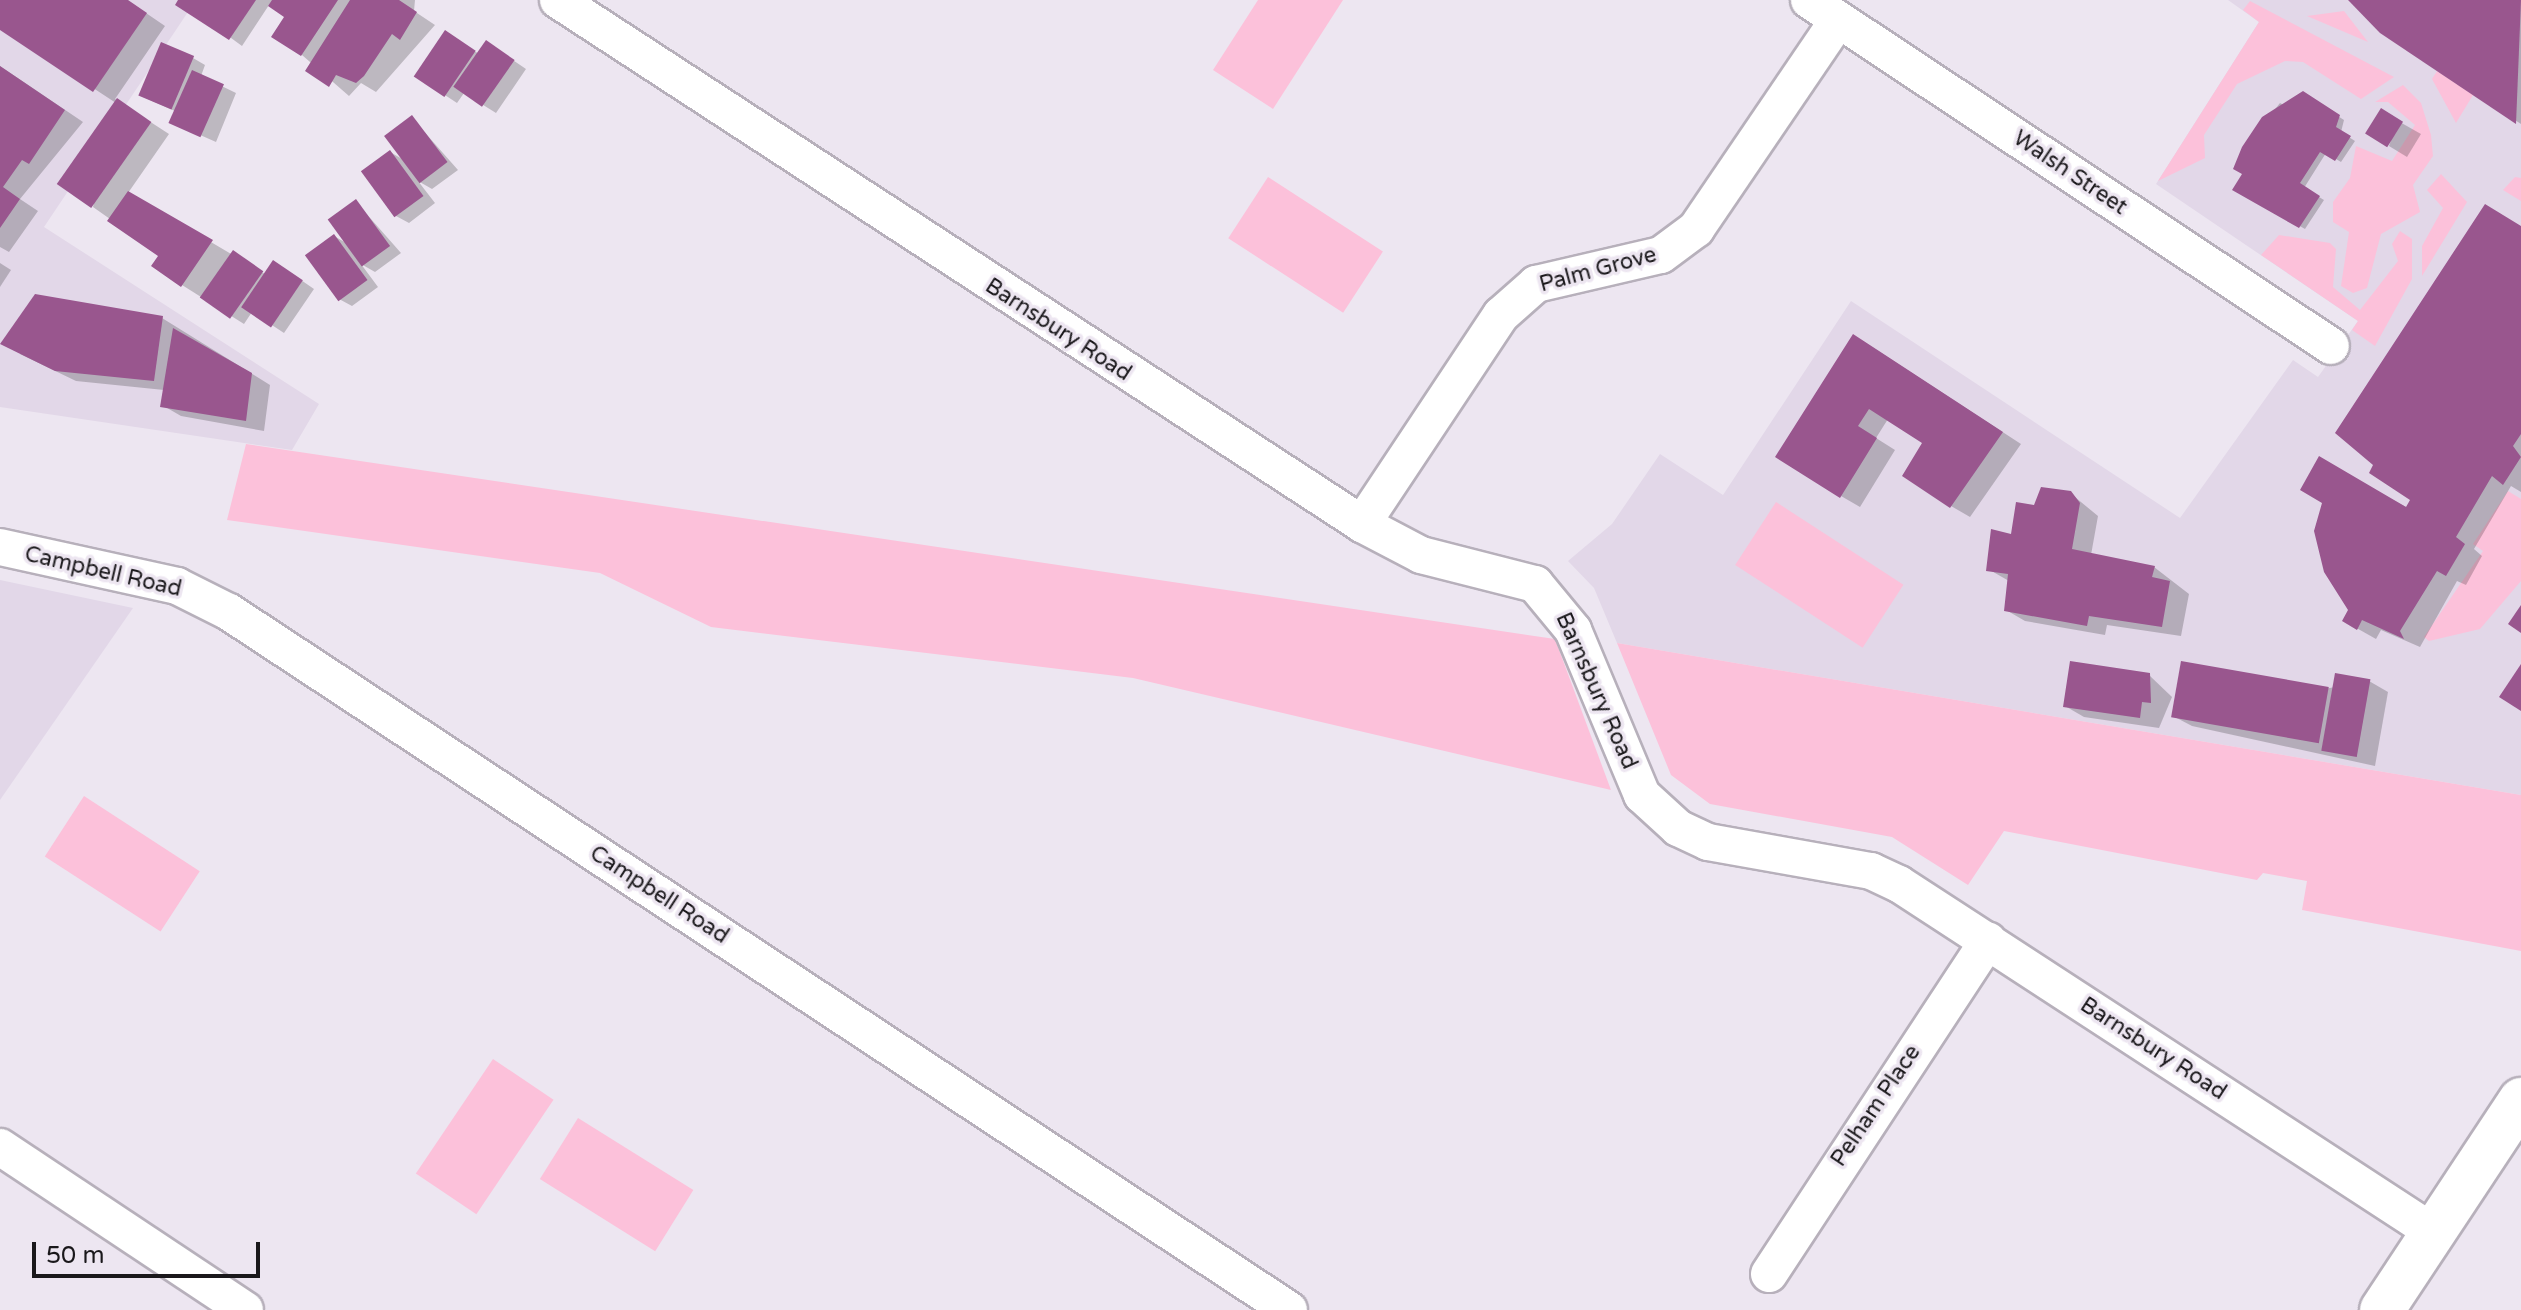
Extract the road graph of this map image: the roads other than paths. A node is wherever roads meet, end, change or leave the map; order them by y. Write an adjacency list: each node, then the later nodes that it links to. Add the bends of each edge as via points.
1 (558, 0): 5 (street, Barnsbury Road)
2 (1809, 0): 3 (street, Walsh Street)
3 (1838, 20): 4 (street, Walsh Street); 5 (street, Palm Grove, via 1696,229 1661,255 1536,284 1501,315)
4 (2331, 346)
5 (1362, 524): 7 (street, Barnsbury Road, via 1421,555 1523,577 1549,594 1573,630 1642,795 1702,840 1884,876)
6 (0, 547): 13 (street, Campbell Road, via 177,586 229,612)
7 (1988, 941): 10 (street, Barnsbury Road); 11 (street, Pelham Place)
8 (2521, 1100): 10 (main road)
9 (0, 1147): 12 (street)
10 (2433, 1232): 14 (main road)
11 (1769, 1274)
12 (245, 1310)
13 (1289, 1310)
14 (2382, 1310)

